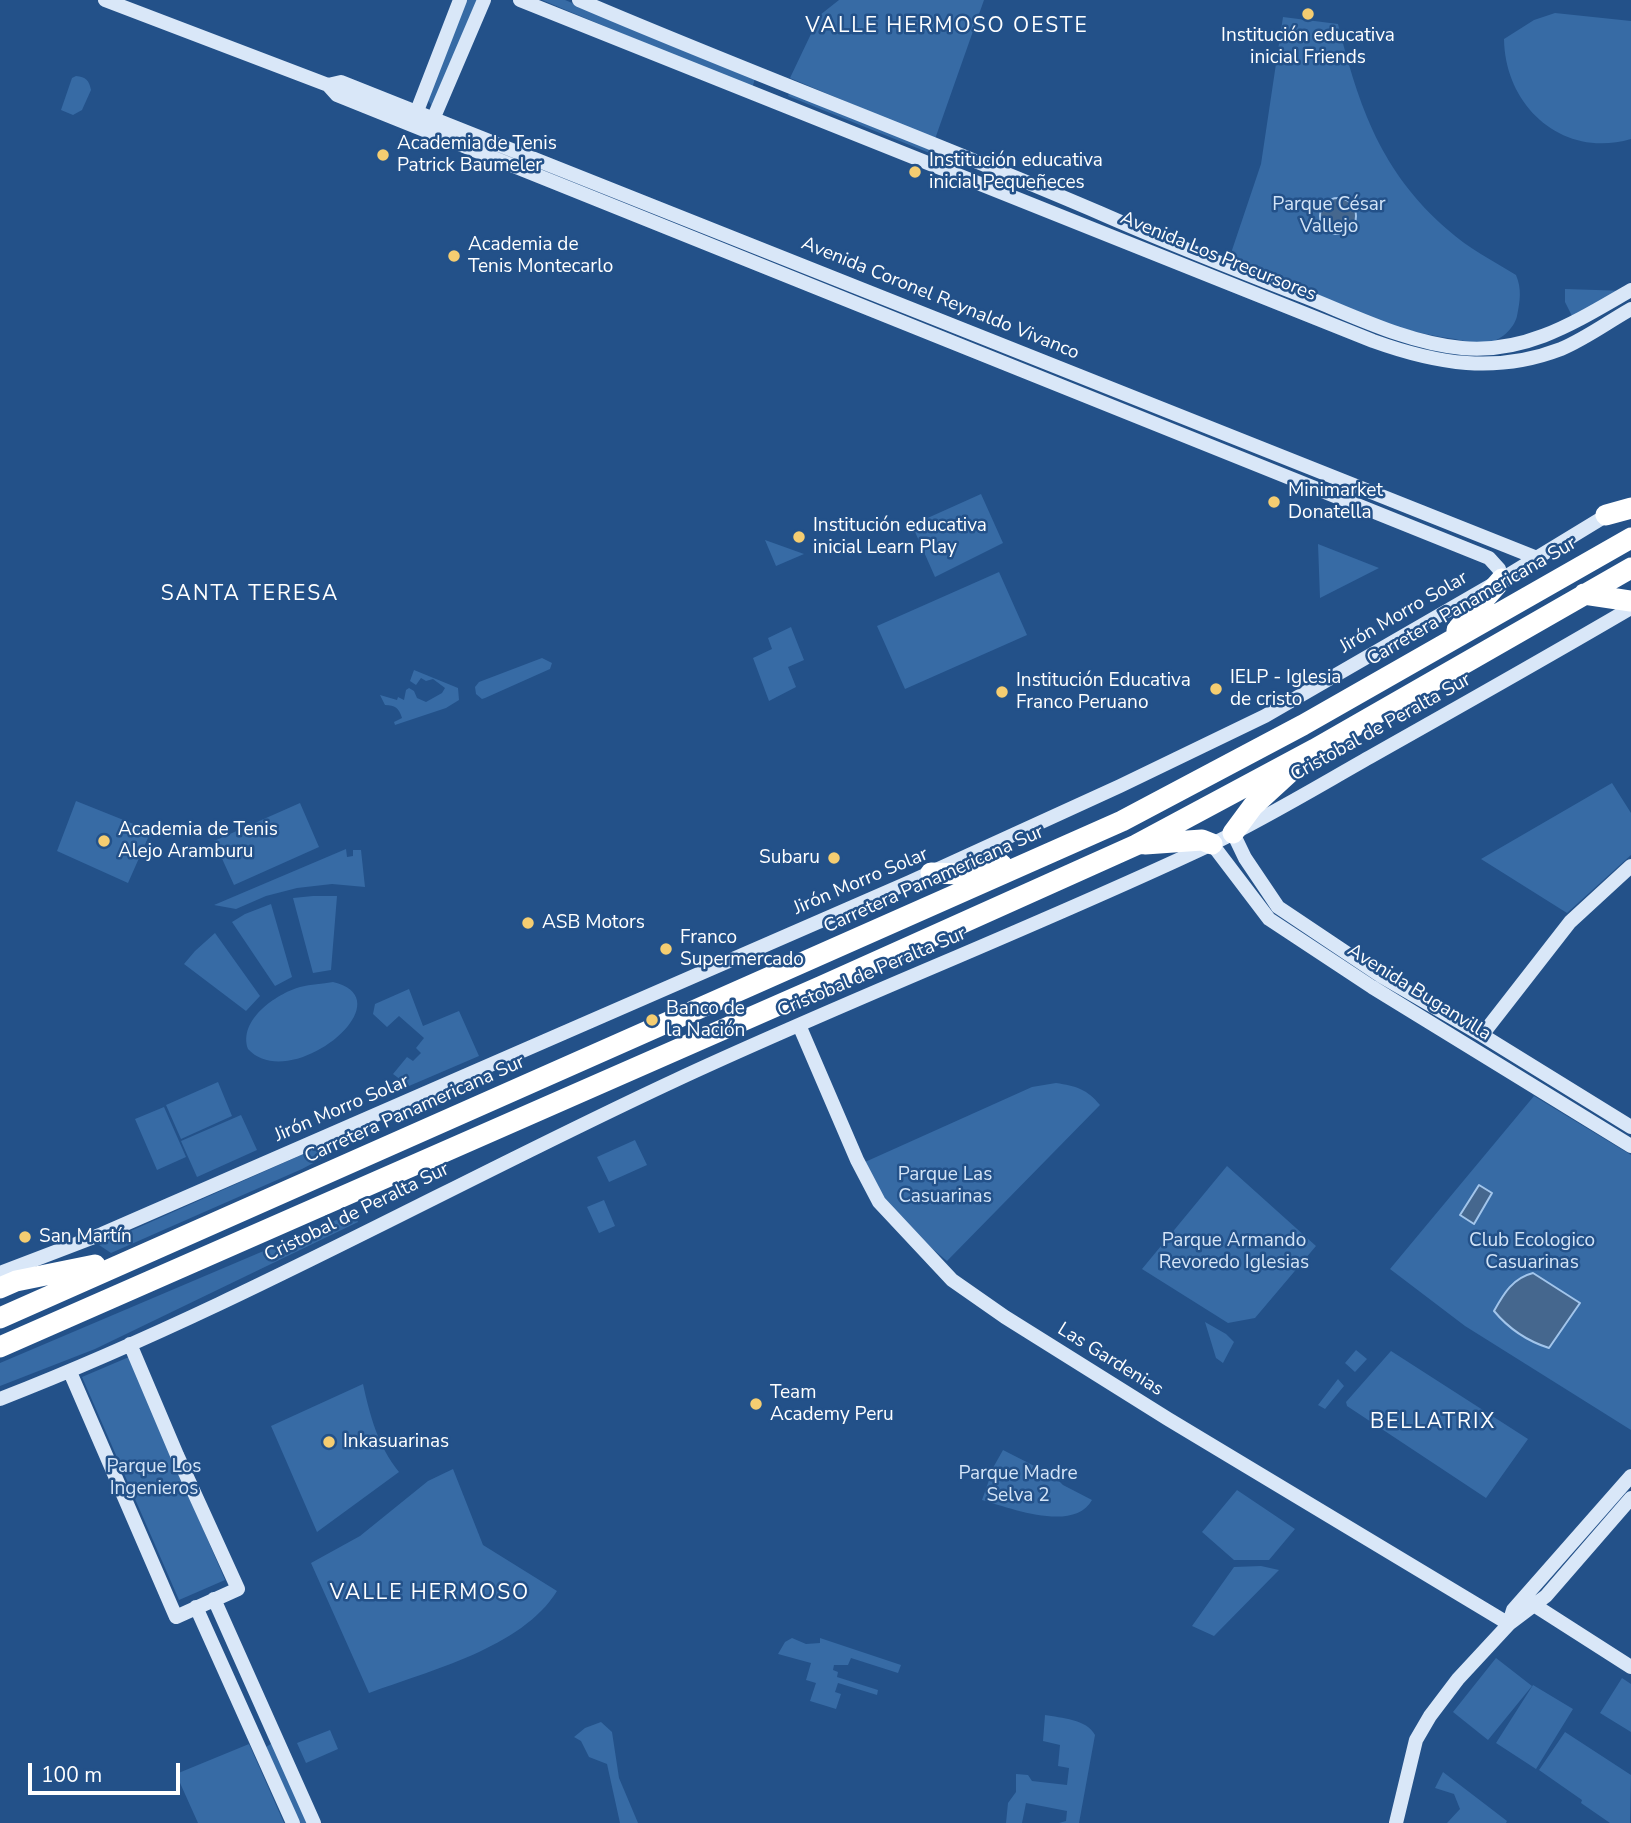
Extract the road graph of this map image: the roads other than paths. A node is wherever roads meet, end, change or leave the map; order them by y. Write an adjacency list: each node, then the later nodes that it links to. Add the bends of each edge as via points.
1 (105, 0): 6 (street, Avenida Coronel Reynaldo Vivanco)
2 (460, 0): 7 (street)
3 (484, 0): 8 (street)
4 (520, 0): 11 (street, Avenida Los Precursores, via 1373,341 1432,359 1473,365 1538,356 1562,348)
5 (579, 0): 9 (street, Avenida Los Precursores, via 1247,274 1438,345 1496,348 1536,340)
6 (328, 85): 7 (street, Avenida Coronel Reynaldo Vivanco, via 341,82); 8 (street, Avenida Coronel Reynaldo Vivanco, via 337,95)
7 (417, 111): 8 (street, Avenida Coronel Reynaldo Vivanco)
8 (430, 125): 10 (street, Avenida Coronel Reynaldo Vivanco); 12 (street, Avenida Coronel Reynaldo Vivanco)
9 (1631, 290)
10 (878, 295): 12 (street); 17 (street, Avenida Coronel Reynaldo Vivanco)
11 (1631, 309)
12 (872, 310): 18 (street, Avenida Coronel Reynaldo Vivanco)
13 (1631, 500): 15 (street, Jirón Morro Solar)
14 (1631, 508): 15 (highway)
15 (1606, 515): 19 (street, Jirón Morro Solar)
16 (1631, 538): 25 (highway, Carretera Panamericana Sur)
17 (1511, 547): 18 (street, via 1506,557); 19 (street, Avenida Coronel Reynaldo Vivanco)
18 (1489, 558): 21 (street)
19 (1537, 558): 21 (street, Jirón Morro Solar)
20 (1631, 568): 22 (highway)
21 (1502, 579): 25 (highway); 32 (street, Jirón Morro Solar, via 1265,716)
22 (1584, 594): 23 (highway); 26 (highway)
23 (1631, 601)
24 (1631, 608): 27 (street, Cristobal de Peralta Sur)
25 (1445, 644): 28 (highway, Carretera Panamericana Sur, via 1209,776)
26 (1315, 749): 27 (highway, via 1253,806); 30 (highway)
27 (1233, 833): 29 (street, Cristobal de Peralta Sur); 34 (street, Avenida Buganvilla, via 1278,907 1381,976)
28 (1090, 836): 32 (highway, via 973,872); 37 (highway, Carretera Panamericana Sur)
29 (1212, 844): 30 (highway, via 1202,840); 33 (street, Cristobal de Peralta Sur); 36 (street, Avenida Buganvilla, via 1269,919)
30 (1136, 845): 42 (highway)
31 (1631, 866): 34 (street, via 1570,922)
32 (931, 873): 38 (street, Jirón Morro Solar, via 102,1234)
33 (799, 1025): 41 (street, Cristobal de Peralta Sur, via 530,1149); 50 (street, Las Gardenias, via 879,1202 952,1280 1168,1419)
34 (1482, 1035): 35 (street, Avenida Buganvilla)
35 (1631, 1127)
36 (1631, 1146)
37 (118, 1265): 39 (highway, via 88,1265); 40 (highway, Carretera Panamericana Sur)
38 (0, 1273)
39 (0, 1288)
40 (0, 1318)
41 (130, 1345): 43 (street, Cristobal de Peralta Sur); 47 (street, via 238,1589)
42 (0, 1347)
43 (70, 1372): 44 (street, Cristobal de Peralta Sur); 49 (street, via 176,1617)
44 (0, 1399)
45 (1631, 1476): 50 (street, via 1514,1610)
46 (1631, 1498): 48 (street)
47 (214, 1599): 49 (street); 53 (street)
48 (1534, 1605): 50 (street); 51 (street)
49 (196, 1607): 52 (street)
50 (1509, 1624): 54 (street, via 1458,1679 1416,1740)
51 (1631, 1667)
52 (293, 1823)
53 (314, 1823)
54 (1396, 1823)

